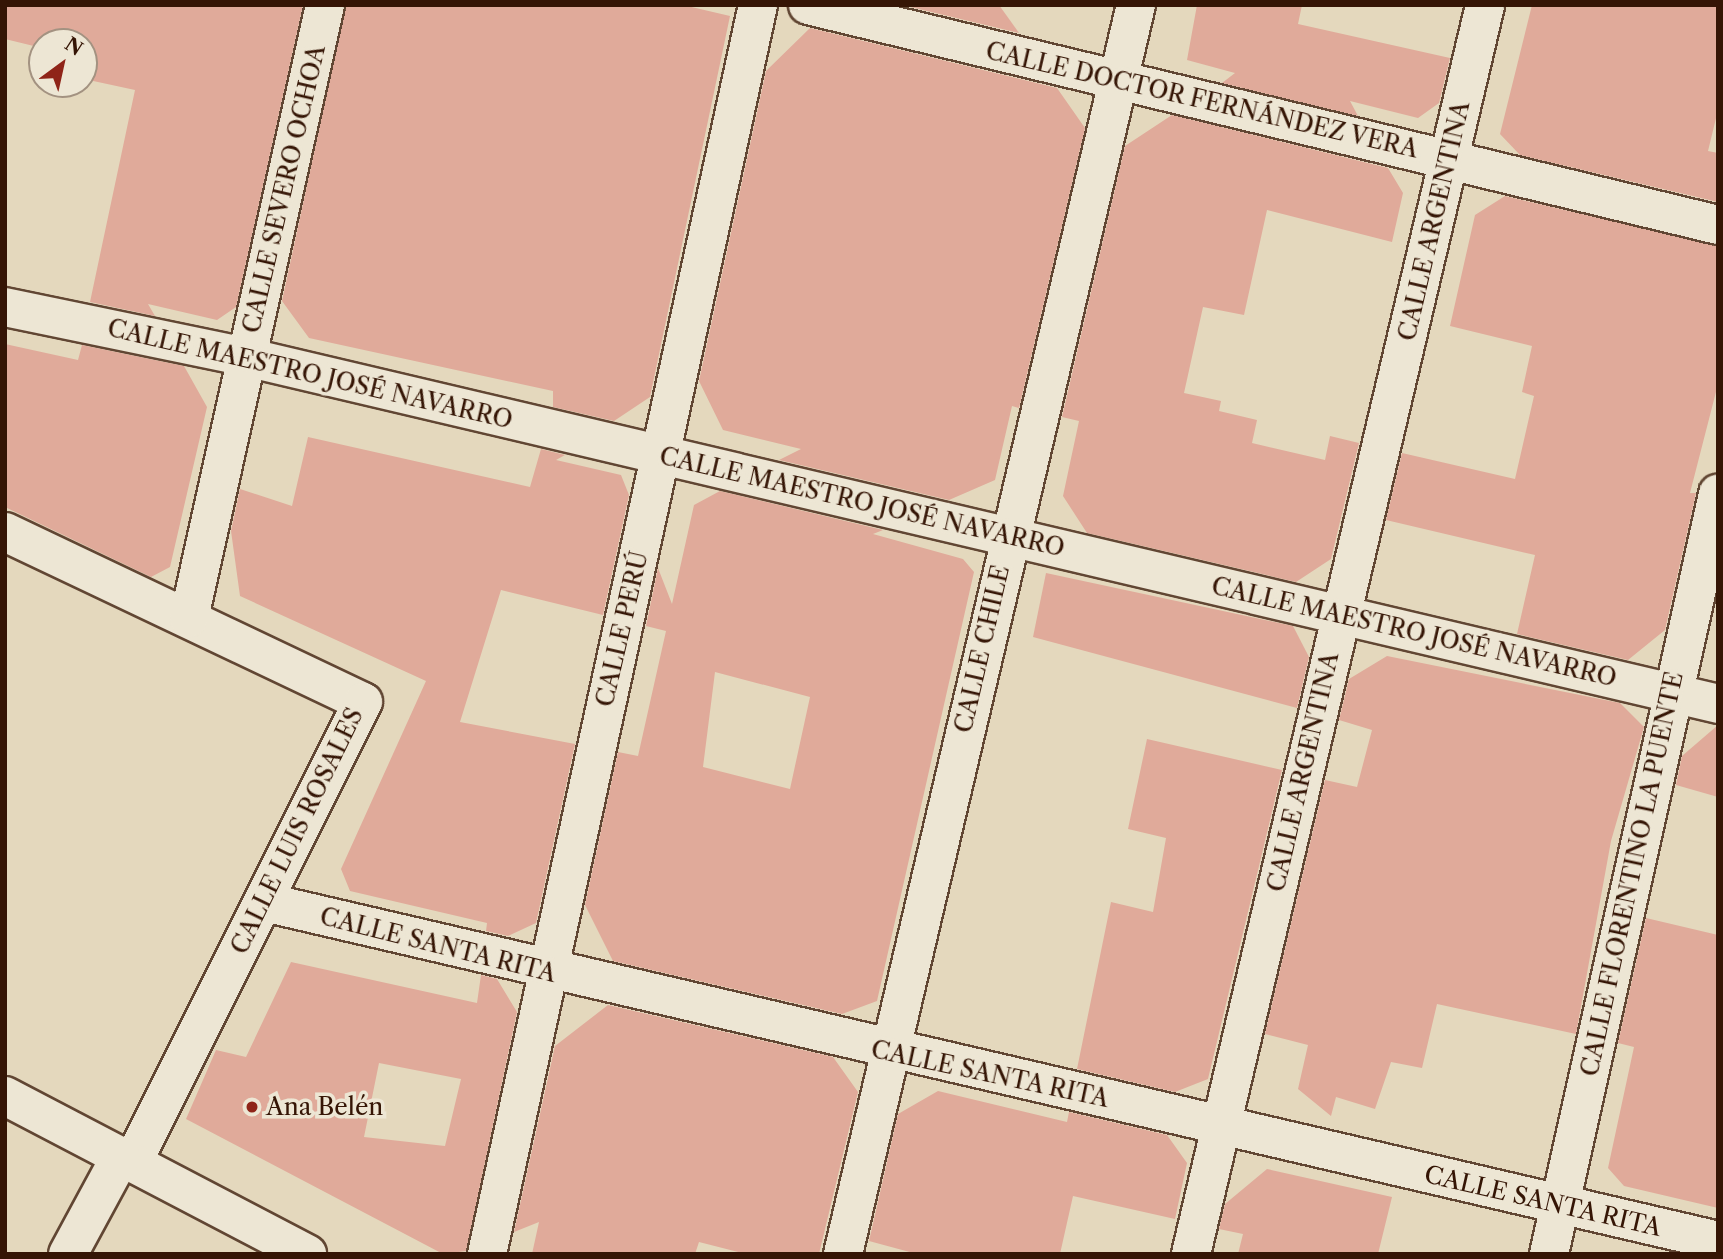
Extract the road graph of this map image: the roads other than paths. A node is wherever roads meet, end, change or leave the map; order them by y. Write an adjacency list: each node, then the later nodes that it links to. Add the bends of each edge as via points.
1 (325, 5): 10 (street, CALLE SEVERO OCHOA)
2 (758, 5): 11 (street, CALLE PERÚ)
3 (808, 5): 6 (street, CALLE DOCTOR FERNÁNDEZ VERA)
4 (1136, 5): 6 (street, CALLE CHILE)
5 (1485, 5): 7 (street, CALLE ARGENTINA)
6 (1117, 80): 7 (street, CALLE DOCTOR FERNÁNDEZ VERA); 14 (street, CALLE CHILE)
7 (1449, 159): 8 (street, CALLE DOCTOR FERNÁNDEZ VERA); 15 (street, CALLE ARGENTINA)
8 (1718, 225)
9 (5, 307): 10 (street, CALLE MAESTRO JOSÉ NAVARRO)
10 (246, 357): 11 (street, CALLE MAESTRO JOSÉ NAVARRO); 16 (street, CALLE SEVERO OCHOA)
11 (661, 455): 14 (street, CALLE MAESTRO JOSÉ NAVARRO); 20 (street, CALLE PERÚ)
12 (1718, 494): 17 (street, CALLE FLORENTINO LA PUENTE)
13 (5, 532): 16 (street, CALLE LUIS ROSALES)
14 (1008, 537): 15 (street, CALLE MAESTRO JOSÉ NAVARRO); 21 (street, CALLE CHILE)
15 (1340, 613): 17 (street, CALLE MAESTRO JOSÉ NAVARRO); 23 (street, CALLE ARGENTINA)
16 (189, 618): 19 (street, CALLE LUIS ROSALES, via 363,702)
17 (1671, 693): 18 (street, CALLE MAESTRO JOSÉ NAVARRO); 25 (street, CALLE FLORENTINO LA PUENTE)
18 (1718, 704)
19 (264, 902): 20 (street, CALLE SANTA RITA); 24 (street, CALLE LUIS ROSALES)
20 (545, 971): 21 (street, CALLE SANTA RITA); 29 (street, CALLE PERÚ)
21 (889, 1052): 23 (street, CALLE SANTA RITA); 30 (street, CALLE CHILE)
22 (5, 1096): 24 (street)
23 (1220, 1124): 25 (street, CALLE SANTA RITA); 31 (street, CALLE ARGENTINA)
24 (127, 1159): 27 (street, CALLE LUIS ROSALES); 28 (street)
25 (1560, 1206): 26 (street, CALLE SANTA RITA); 32 (street, CALLE FLORENTINO LA PUENTE)
26 (1718, 1241)
27 (68, 1254)
28 (307, 1254)
29 (487, 1254)
30 (842, 1254)
31 (1191, 1254)
32 (1549, 1254)

